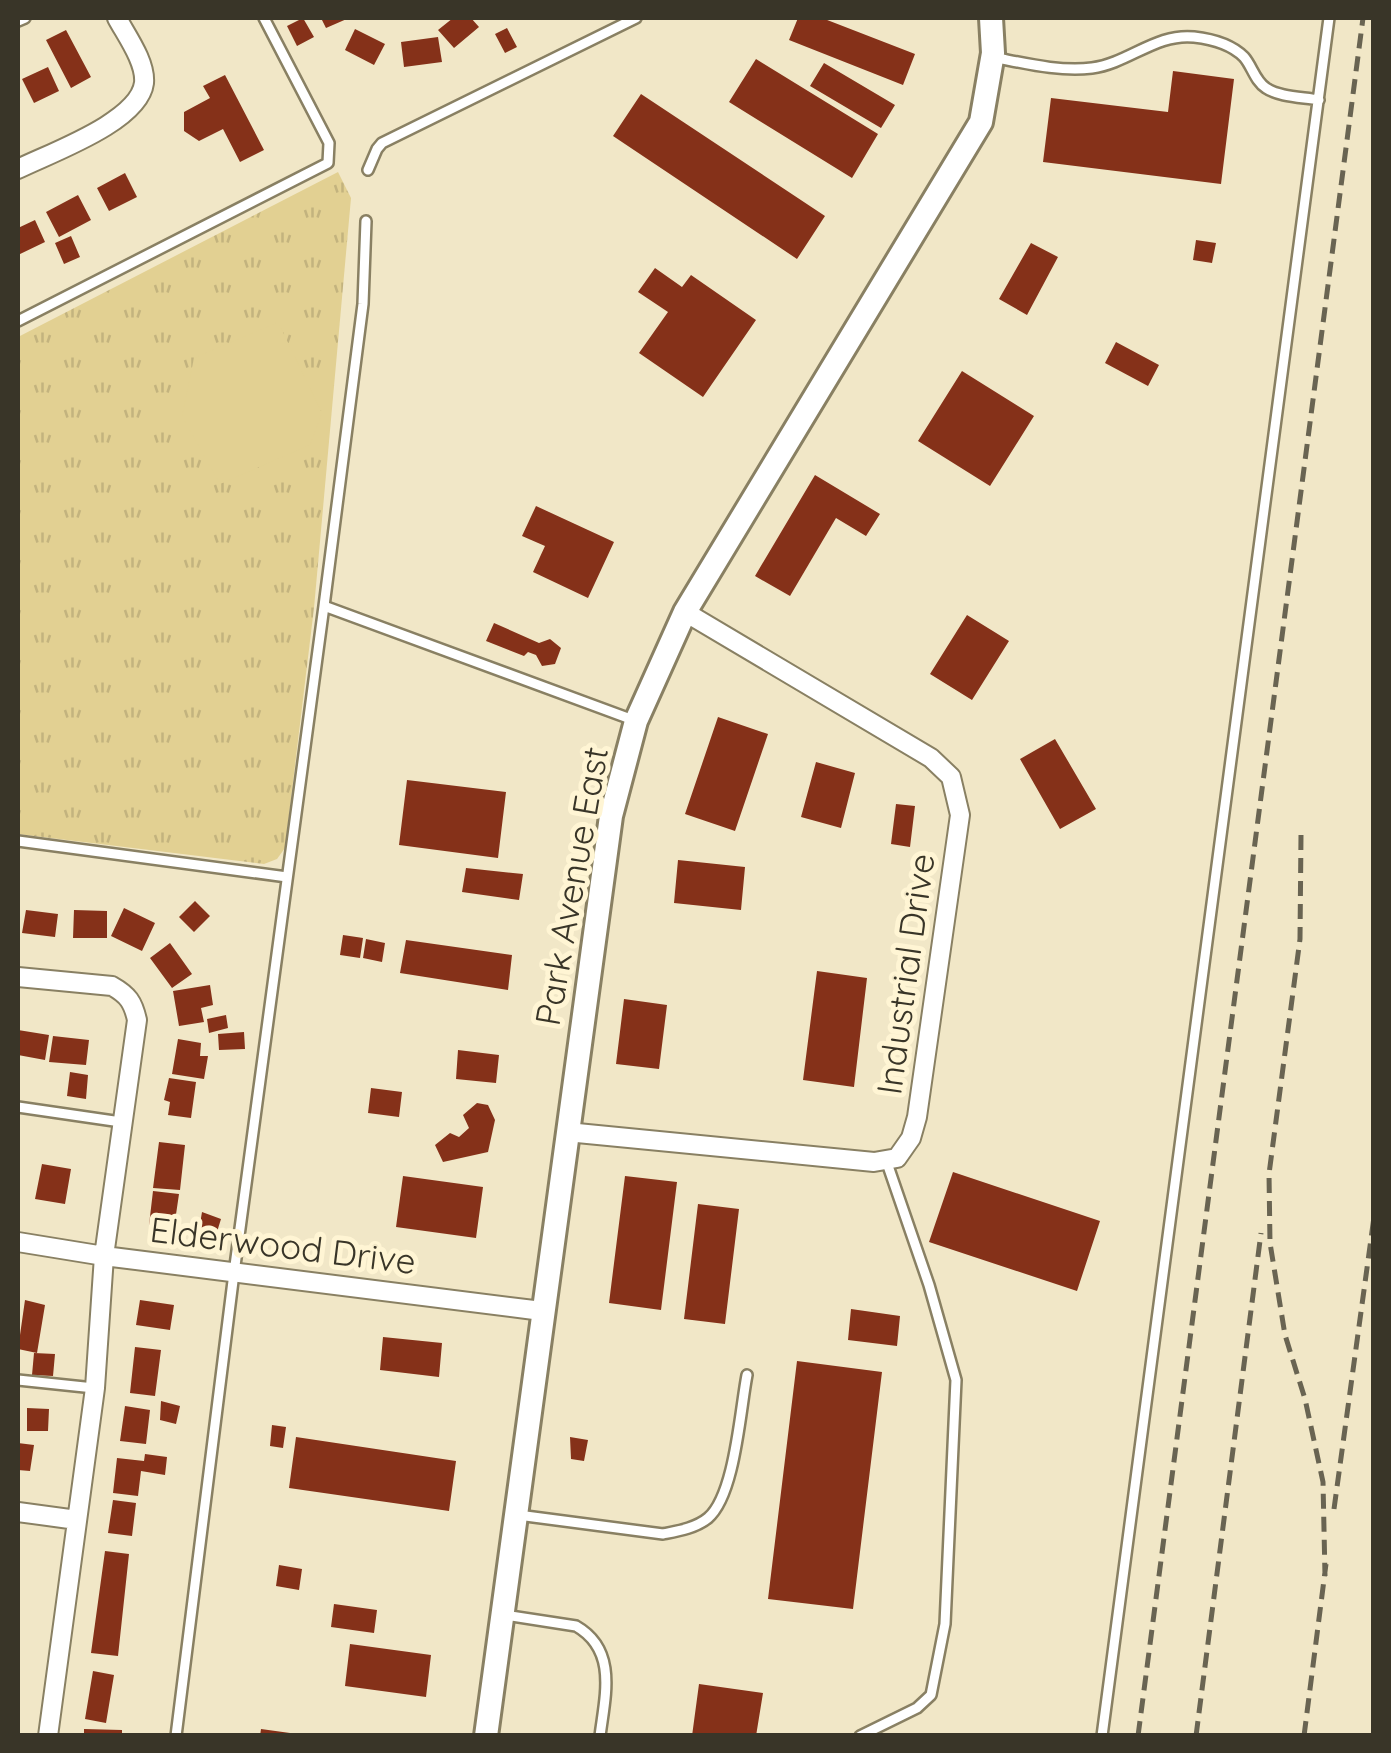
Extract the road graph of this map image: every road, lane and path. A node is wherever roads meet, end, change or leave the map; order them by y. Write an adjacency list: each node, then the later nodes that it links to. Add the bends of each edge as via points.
1 (25, 18): 7 (lane)
2 (117, 18): 10 (street, via 140,62 144,81 137,102 124,116)
3 (264, 18): 13 (lane, via 329,143 328,163)
4 (636, 18): 11 (lane, via 382,143)
5 (991, 18): 8 (street, Park Avenue East)
6 (1329, 18): 9 (lane)
7 (18, 21)
8 (992, 57): 9 (lane, via 1093,68 1172,36 1196,37 1226,44 1271,91); 15 (street, Park Avenue East, via 981,122)
9 (1318, 100): 40 (lane)
10 (18, 169)
11 (368, 170)
12 (366, 221): 14 (lane, via 363,304)
13 (18, 322)
14 (324, 606): 16 (lane); 18 (lane)
15 (685, 612): 16 (street, Park Avenue East); 23 (street, Industrial Drive, via 931,758 951,778 960,815 918,1117 911,1138 896,1158)
16 (636, 720): 22 (street, Park Avenue East, via 611,816)
17 (18, 842): 18 (lane)
18 (287, 876): 26 (lane)
19 (18, 976): 21 (street, via 97,982 126,994 134,1005)
20 (18, 1107): 21 (lane)
21 (121, 1122): 25 (street)
22 (567, 1132): 23 (street); 27 (street, Park Avenue East)
23 (886, 1160): 39 (lane, via 956,1380 946,1624 930,1695)
24 (18, 1242): 25 (street, Elderwood Drive)
25 (104, 1256): 26 (street, Elderwood Drive); 30 (street)
26 (234, 1272): 27 (street, Elderwood Drive); 36 (lane)
27 (542, 1311): 32 (street, Park Avenue East)
28 (747, 1375): 32 (lane, via 724,1495 708,1518 663,1534)
29 (18, 1380): 30 (lane)
30 (95, 1388): 33 (street)
31 (18, 1512): 33 (street)
32 (515, 1515): 34 (street, Park Avenue East)
33 (76, 1520): 35 (street)
34 (502, 1614): 37 (street, Park Avenue East); 38 (lane, via 576,1626 601,1650 608,1674)
35 (48, 1736)
36 (176, 1736)
37 (486, 1736)
38 (600, 1736)
39 (860, 1736)
40 (1102, 1736)

